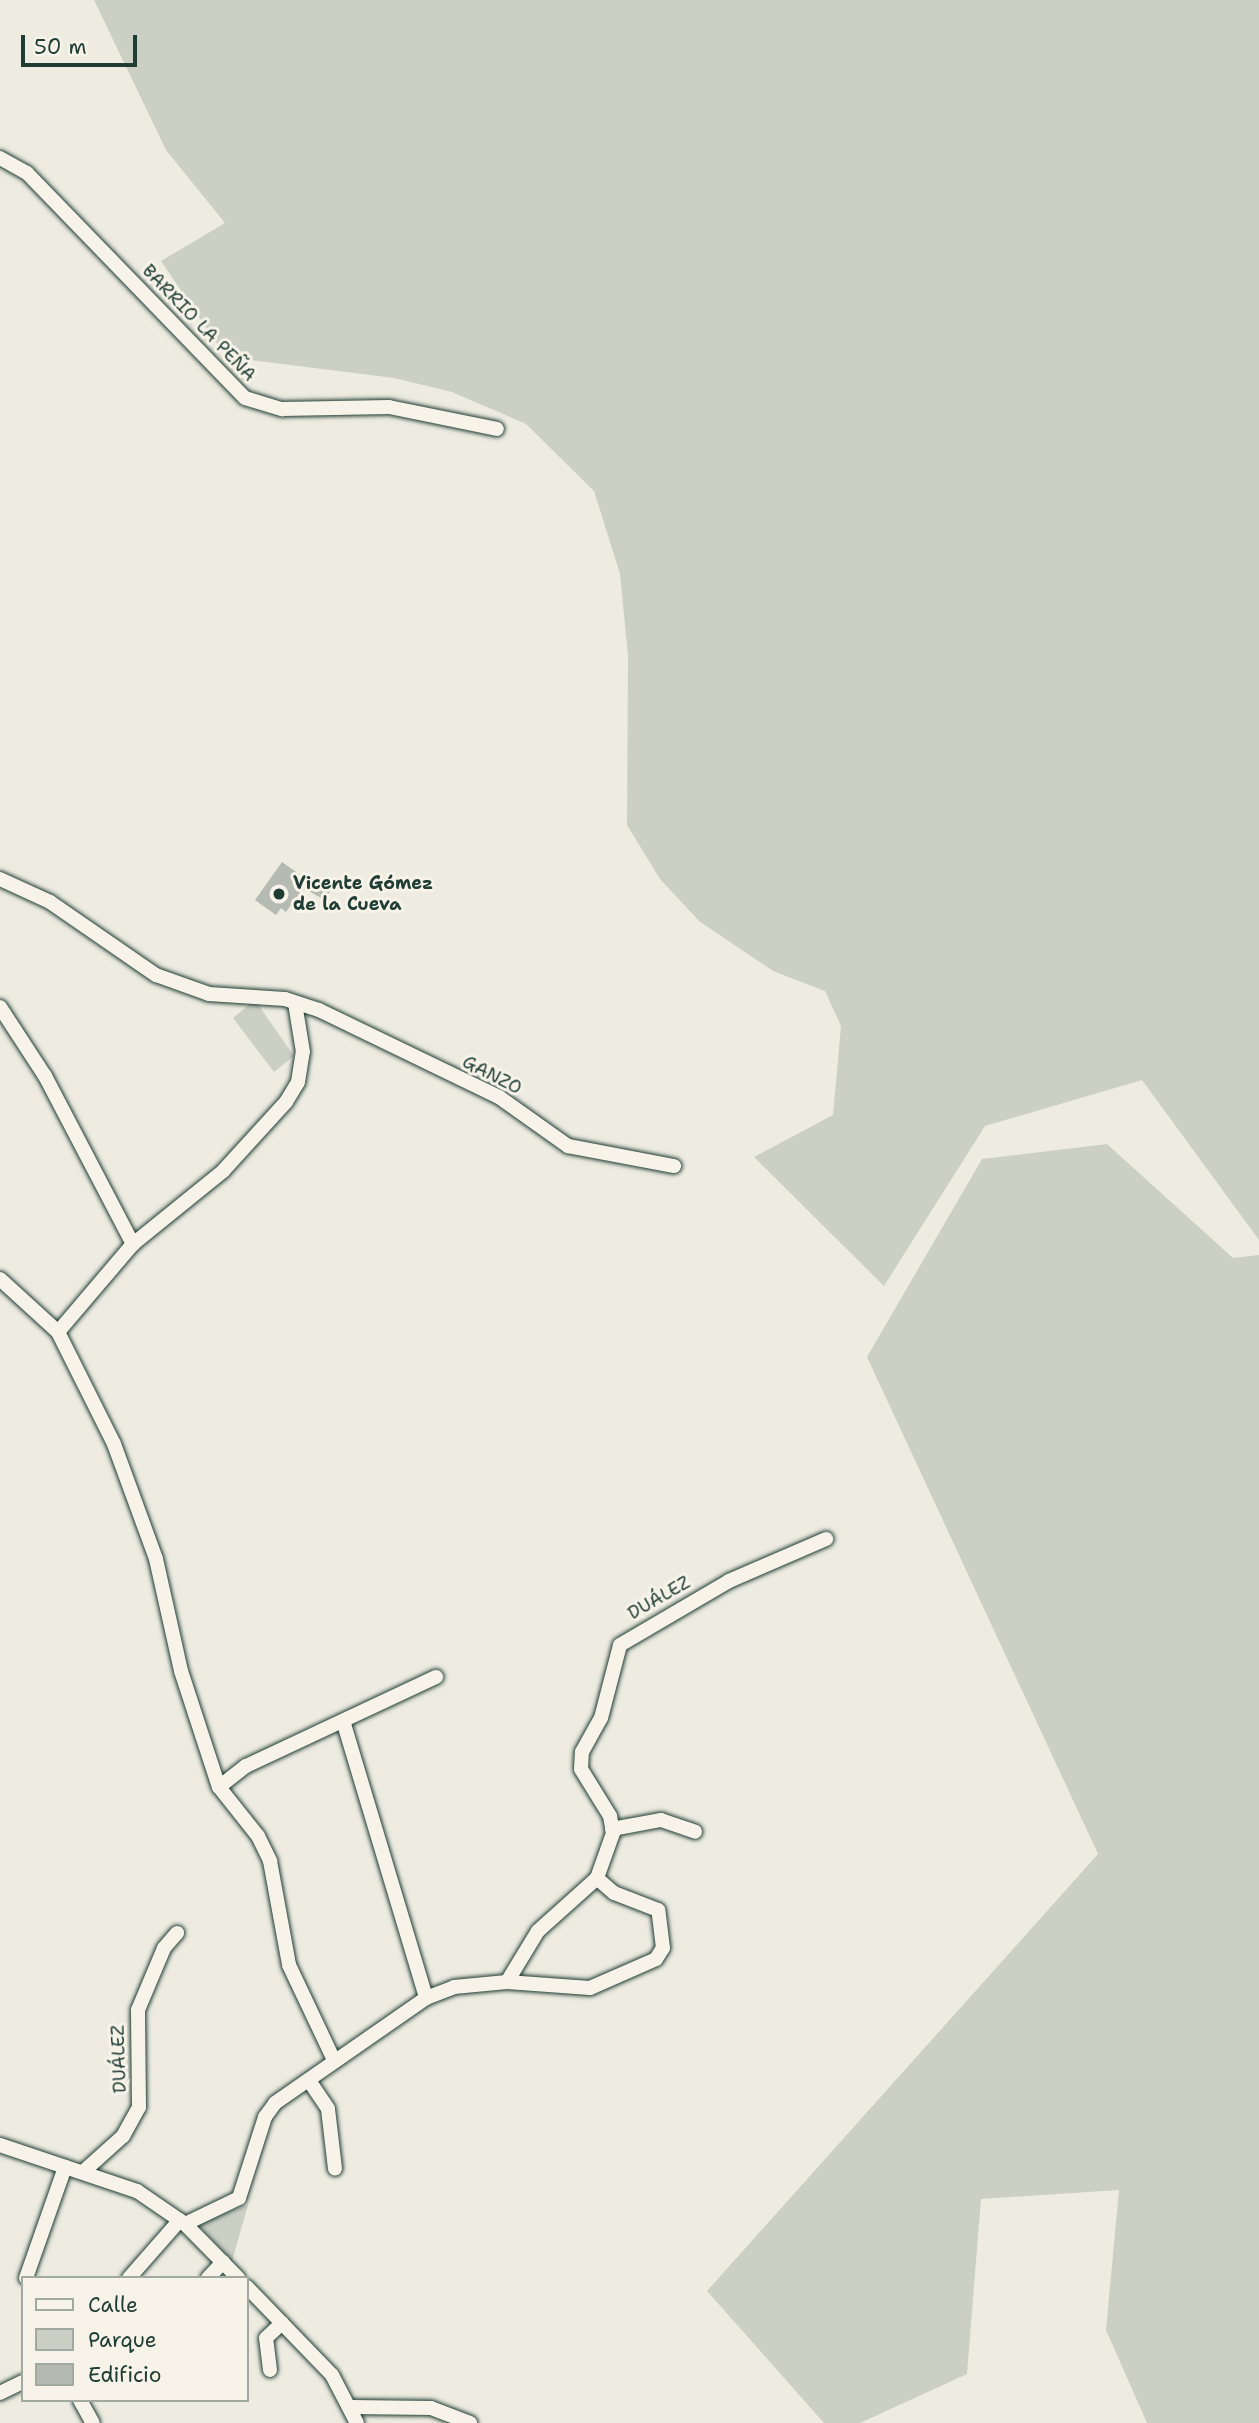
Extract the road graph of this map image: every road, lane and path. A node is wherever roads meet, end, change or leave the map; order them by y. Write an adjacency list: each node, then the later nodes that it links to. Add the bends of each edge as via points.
1 (0, 158): 2 (street, BARRIO LA PEÑA, via 27,173 245,398 282,409 389,407)
2 (497, 429)
3 (0, 879): 4 (street, GANZO, via 50,902 156,975 209,993)
4 (295, 1003): 6 (street, GANZO, via 353,1024 398,1052 499,1097 568,1146); 7 (street, via 303,1052 298,1082 286,1102 223,1171)
5 (0, 1007): 7 (street, via 59,1100)
6 (674, 1166)
7 (133, 1244): 9 (street)
8 (0, 1279): 9 (street)
9 (58, 1332): 13 (street, via 114,1444 156,1559 181,1671)
10 (825, 1539): 14 (street, DUÁLEZ, via 713,1589 620,1645 581,1769)
11 (436, 1677): 12 (street)
12 (344, 1724): 13 (street, via 246,1766); 19 (street)
13 (219, 1787): 20 (street, via 258,1836 270,1861 289,1965)
14 (612, 1829): 15 (street, via 661,1820); 16 (street)
15 (695, 1832)
16 (597, 1878): 18 (street, via 538,1931); 18 (street, via 614,1893 658,1910 663,1948 656,1959 590,1988)
17 (177, 1933): 25 (street, DUÁLEZ, via 164,1948 138,2010 139,2107 123,2136)
18 (507, 1982): 19 (street, via 454,1987)
19 (426, 1998): 20 (street)
20 (333, 2058): 21 (street)
21 (310, 2082): 24 (street, via 328,2109); 26 (street, via 275,2103 265,2117 239,2198)
22 (0, 2145): 23 (street)
23 (65, 2167): 25 (street); 28 (street)
24 (335, 2169)
25 (83, 2172): 26 (street, via 137,2191)
26 (183, 2222): 27 (street); 29 (street)
27 (223, 2262): 30 (street); 31 (street)
28 (27, 2276)
29 (131, 2276)
30 (210, 2276)
31 (236, 2276)
32 (248, 2288): 33 (street)
33 (282, 2323): 34 (street, via 264,2344); 38 (street, via 332,2375)
34 (270, 2370)
35 (21, 2383): 36 (street)
36 (0, 2393)
37 (81, 2402): 39 (street)
38 (352, 2407): 40 (street); 41 (street, via 419,2407)
39 (93, 2423)
40 (357, 2423)
41 (470, 2423)

